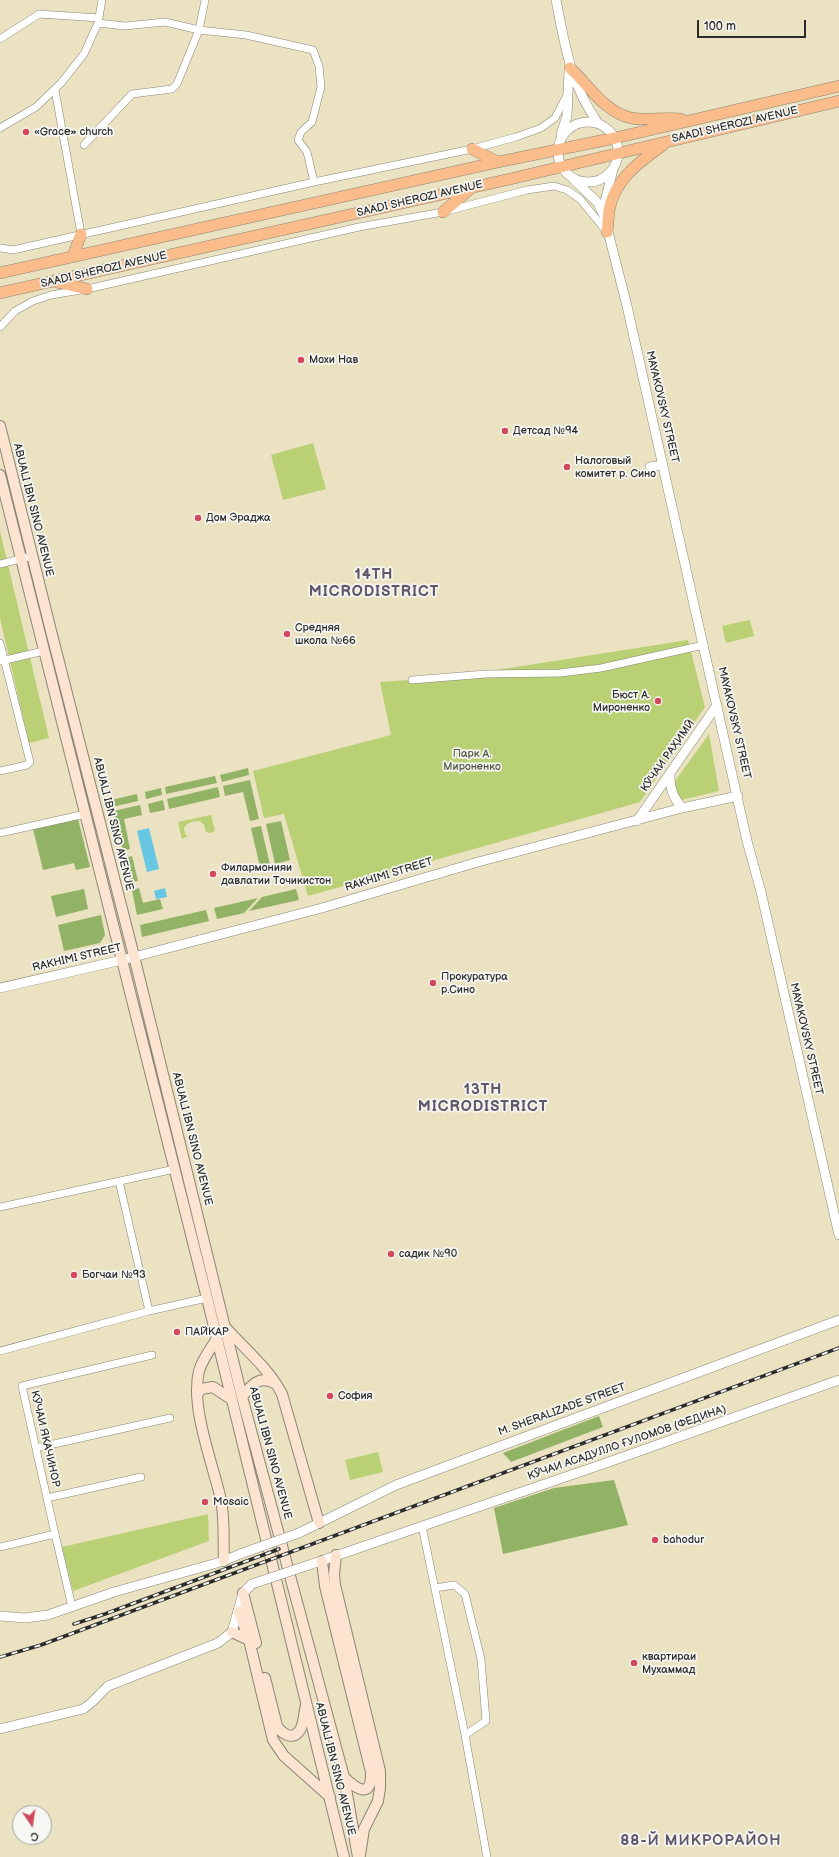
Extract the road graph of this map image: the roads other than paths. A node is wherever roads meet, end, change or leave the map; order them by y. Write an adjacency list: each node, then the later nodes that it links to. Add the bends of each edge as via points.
1 (102, 0): 4 (street)
2 (205, 0): 5 (street)
3 (556, 0): 7 (street)
4 (99, 21): 5 (street, via 125,26 164,22); 6 (street, via 39,14); 9 (street, via 84,54)
5 (199, 30): 18 (street, via 177,84 172,89 132,94); 26 (street, via 246,35 313,50 319,66 321,87 312,122 300,132 298,140 307,152)
6 (0, 38)
7 (569, 67): 10 (street); 12 (main road, via 602,102 630,118); 13 (street, via 588,109)
8 (839, 86): 12 (main road, SAADI SHEROZI AVENUE)
9 (54, 90): 14 (street, via 36,107); 31 (street)
10 (568, 93): 15 (street, via 568,116); 19 (street, via 555,118 541,128)
11 (839, 101): 17 (main road, SAADI SHEROZI AVENUE)
12 (693, 120): 16 (main road, SAADI SHEROZI AVENUE)
13 (598, 123): 15 (street, via 580,122 569,128); 16 (street, via 605,126)
14 (0, 128)
15 (560, 138): 20 (street)
16 (615, 138): 20 (main road, SAADI SHEROZI AVENUE); 21 (street)
17 (668, 141): 21 (main road, SAADI SHEROZI AVENUE); 30 (main road, via 638,162 617,189 610,210)
18 (84, 145)
19 (472, 149): 22 (main road); 26 (street)
20 (557, 150): 22 (main road, SAADI SHEROZI AVENUE); 23 (street)
21 (618, 153): 23 (main road, SAADI SHEROZI AVENUE); 24 (street, MAYAKOVSKY STREET)
22 (498, 162): 33 (main road, SAADI SHEROZI AVENUE)
23 (560, 166): 25 (street, MAYAKOVSKY STREET); 27 (main road, SAADI SHEROZI AVENUE)
24 (614, 168): 25 (street, via 608,175 591,182); 29 (street, MAYAKOVSKY STREET)
25 (573, 179): 29 (street, MAYAKOVSKY STREET, via 598,203)
26 (314, 182): 31 (street)
27 (472, 187): 28 (main road); 35 (main road, SAADI SHEROZI AVENUE)
28 (443, 212): 30 (street, via 527,190 554,186 567,190 580,199); 36 (street, via 359,227)
29 (604, 216): 30 (street, MAYAKOVSKY STREET)
30 (607, 232): 40 (street, MAYAKOVSKY STREET, via 627,306)
31 (81, 234): 32 (street, via 13,250); 33 (main road)
32 (0, 248)
33 (73, 256): 34 (main road, SAADI SHEROZI AVENUE)
34 (0, 273)
35 (52, 282): 36 (main road); 37 (main road, SAADI SHEROZI AVENUE)
36 (87, 289): 38 (street, via 51,294 33,301 15,311)
37 (0, 293)
38 (0, 327)
39 (0, 426): 43 (main road, ABUALI IBN SINO AVENUE)
40 (663, 465): 41 (street); 47 (street, MAYAKOVSKY STREET)
41 (650, 467)
42 (0, 475): 44 (main road, ABUALI IBN SINO AVENUE)
43 (32, 556): 44 (street); 59 (main road, ABUALI IBN SINO AVENUE)
44 (21, 559): 45 (street); 48 (main road, ABUALI IBN SINO AVENUE)
45 (0, 564)
46 (0, 643): 49 (street)
47 (704, 645): 50 (street, via 600,668 560,673 486,674); 51 (street, MAYAKOVSKY STREET)
48 (44, 651): 49 (street); 56 (main road, ABUALI IBN SINO AVENUE)
49 (2, 661): 52 (street, via 30,762 27,765)
50 (412, 680)
51 (718, 705): 53 (street, КӮЧАИ РАҲИМӢ); 54 (street, MAYAKOVSKY STREET)
52 (0, 771)
53 (670, 775): 55 (street, via 673,797); 57 (street, КӮЧАИ РАҲИМӢ)
54 (738, 796): 55 (street, RAKHIMI STREET); 65 (street, MAYAKOVSKY STREET)
55 (682, 808): 57 (street, RAKHIMI STREET)
56 (85, 814): 58 (street); 60 (main road, ABUALI IBN SINO AVENUE)
57 (637, 821): 59 (street, RAKHIMI STREET, via 478,862 269,925)
58 (0, 833)
59 (134, 956): 60 (street, RAKHIMI STREET); 69 (main road, ABUALI IBN SINO AVENUE)
60 (122, 960): 61 (street, RAKHIMI STREET); 62 (main road, ABUALI IBN SINO AVENUE)
61 (0, 988)
62 (174, 1169): 63 (street); 66 (main road, ABUALI IBN SINO AVENUE)
63 (119, 1181): 64 (street); 67 (street)
64 (0, 1207)
65 (839, 1235)
66 (207, 1298): 67 (street); 70 (main road, ABUALI IBN SINO AVENUE)
67 (149, 1311): 71 (street)
68 (839, 1320): 82 (street, M. SHERALIZADE STREET, via 396,1485)
69 (227, 1330): 74 (main road); 76 (main road, ABUALI IBN SINO AVENUE)
70 (216, 1339): 75 (main road, via 199,1371); 77 (main road, ABUALI IBN SINO AVENUE)
71 (0, 1351)
72 (152, 1355): 79 (street, КӮЧАИ ЯКАЧИНОР, via 22,1386)
73 (839, 1380): 83 (street, КӮЧАИ АСАДУЛЛО ҒУЛОМОВ (ФЕДИНА), via 606,1464)
74 (277, 1385): 76 (main road, via 263,1379 255,1382); 82 (main road, via 282,1394)
75 (197, 1395): 77 (main road, via 201,1389 213,1387); 87 (main road, via 221,1502)
76 (242, 1397): 99 (main road, ABUALI IBN SINO AVENUE)
77 (231, 1399): 96 (main road, ABUALI IBN SINO AVENUE)
78 (170, 1418): 79 (street)
79 (36, 1448): 81 (street, КӮЧАИ ЯКАЧИНОР)
80 (141, 1477): 81 (street)
81 (47, 1498): 84 (street, КӮЧАИ ЯКАЧИНОР)
82 (319, 1523): 87 (street, M. SHERALIZADE STREET, bridge)
83 (422, 1526): 86 (street, КӮЧАИ АСАДУЛЛО ҒУЛОМОВ (ФЕДИНА)); 89 (street)
84 (55, 1534): 85 (street); 91 (street, КӮЧАИ ЯКАЧИНОР)
85 (0, 1547)
86 (336, 1555): 88 (street, КӮЧАИ АСАДУЛЛО ҒУЛОМОВ (ФЕДИНА)); 102 (main road, via 335,1585 380,1771 378,1801 364,1829)
87 (224, 1561): 91 (street, via 114,1592)
88 (317, 1562): 90 (street, КӮЧАИ АСАДУЛЛО ҒУЛОМОВ (ФЕДИНА), bridge, via 252,1584); 99 (main road, via 371,1772 371,1782 364,1790 358,1790)
89 (435, 1588): 98 (street); 98 (street, via 454,1585 464,1594 482,1659 486,1720)
90 (243, 1593): 92 (street); 96 (main road, via 277,1726 282,1733 293,1735 300,1730)
91 (72, 1607): 93 (street, via 48,1615 25,1618)
92 (239, 1611): 94 (street); 95 (main road)
93 (0, 1616)
94 (232, 1632): 95 (main road); 97 (street, via 218,1643 108,1686 83,1709)
95 (249, 1640): 100 (main road, via 273,1740 284,1756)
96 (306, 1701): 100 (main road, ABUALI IBN SINO AVENUE)
97 (0, 1729)
98 (465, 1735): 103 (street)
99 (344, 1777): 102 (main road, ABUALI IBN SINO AVENUE)
100 (330, 1797): 101 (main road, ABUALI IBN SINO AVENUE)
101 (344, 1857)
102 (359, 1857)
103 (487, 1857)

